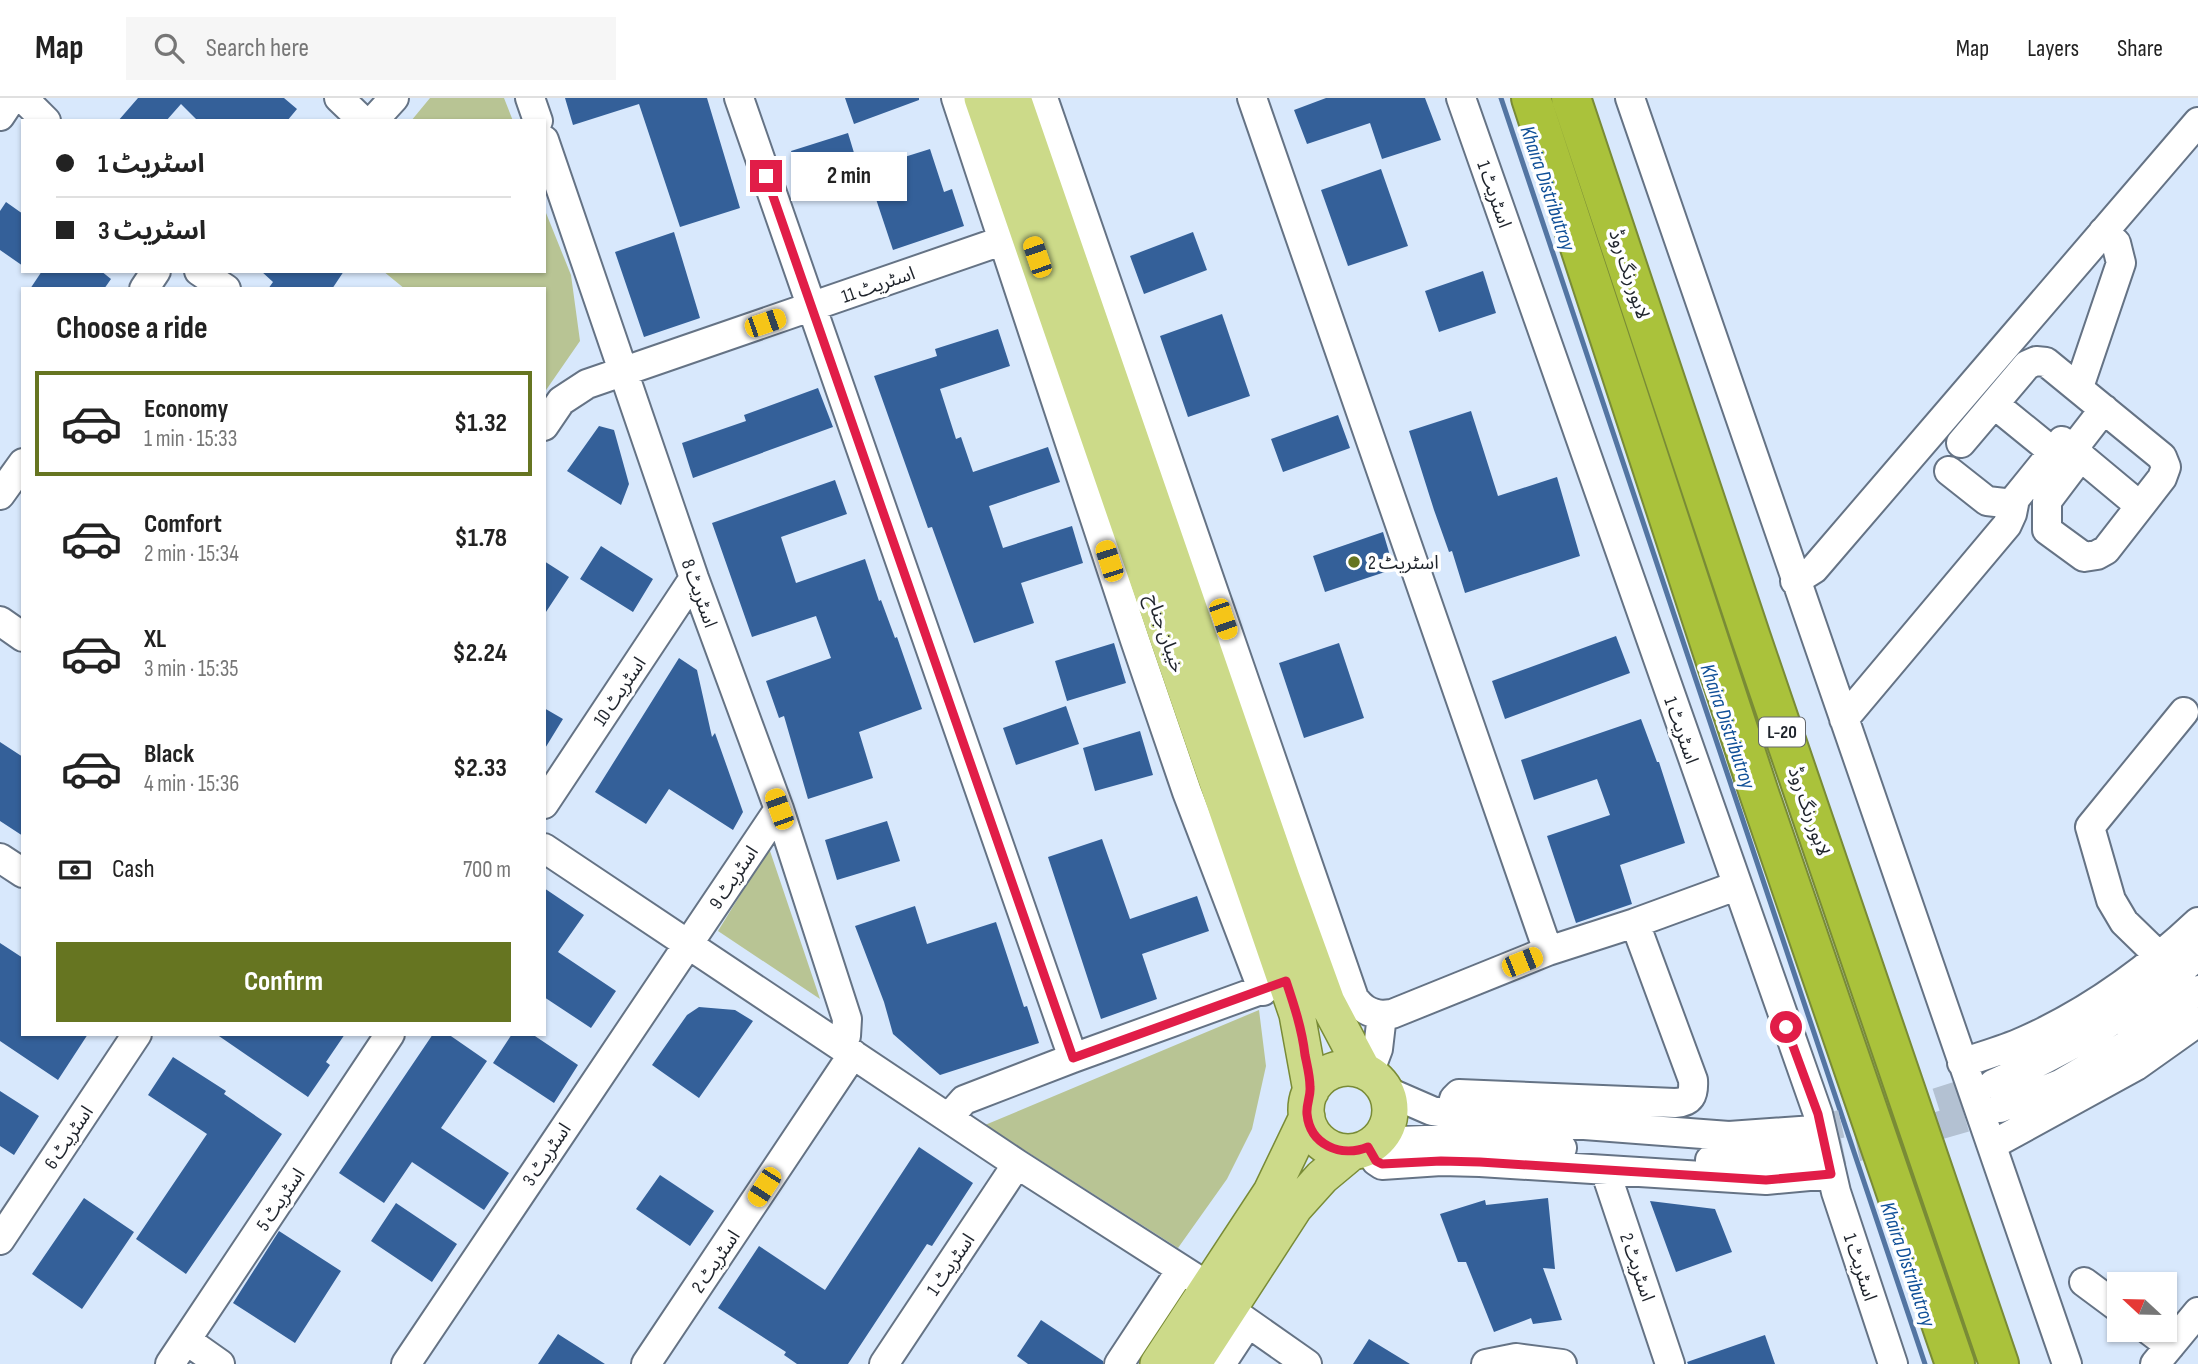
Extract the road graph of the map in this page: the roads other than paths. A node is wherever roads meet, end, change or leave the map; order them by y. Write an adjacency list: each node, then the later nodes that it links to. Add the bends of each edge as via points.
1 (12, 98): 16 (street)
2 (23, 98): 17 (street)
3 (339, 98): 18 (street)
4 (394, 98): 19 (street)
5 (530, 98): 20 (street)
6 (739, 98): 27 (street)
7 (956, 98): 24 (street)
8 (982, 98): 24 (main road, خیبان جناح)
9 (1013, 98): 65 (main road, خیبان جناح, via 1290,901 1327,1002)
10 (1043, 98): 58 (street, via 1354,998 1370,1013)
11 (1252, 98): 53 (street)
12 (1461, 98): 49 (street, اسٹریٹ 1)
13 (1531, 98): 95 (highway, لاہور رنگ روڈ / L-20, via 1759,793)
14 (1572, 98): 96 (highway, لاہور رنگ روڈ / L-20)
15 (1630, 98): 41 (street)
16 (0, 116)
17 (44, 119)
18 (361, 119)
19 (375, 119)
20 (536, 119)
21 (2198, 122): 23 (street)
22 (546, 146): 28 (street, اسٹریٹ 8)
23 (2103, 232): 29 (street, via 2116,243 2121,263); 41 (street, via 1814,569)
24 (1016, 236): 27 (street, اسٹریٹ 11); 56 (main road, خیبان جناح)
25 (202, 273): 26 (street)
26 (223, 287)
27 (811, 307): 28 (street, اسٹریٹ 11); 63 (street)
28 (624, 370): 32 (street, اسٹریٹ 11, via 572,393); 40 (street, اسٹریٹ 8)
29 (2079, 387): 30 (street, via 2046,362 2036,361 2027,365); 31 (street)
30 (1994, 404): 33 (street); 34 (street)
31 (2104, 409): 34 (street); 39 (street, via 2161,457 2166,467)
32 (546, 423)
33 (1961, 443)
34 (2069, 452): 38 (street); 39 (street); 39 (street, via 2047,500 2047,530 2084,557 2097,555)
35 (21, 466): 37 (street)
36 (1949, 471): 38 (street, via 1987,502)
37 (0, 495)
38 (2013, 503): 45 (street, via 2007,525)
39 (2140, 506)
40 (694, 578): 46 (street, اسٹریٹ 10); 47 (street, اسٹریٹ 8)
41 (1795, 581): 45 (street)
42 (0, 621): 43 (street)
43 (21, 635)
44 (2184, 712): 55 (street, via 2090,827 2111,900 2124,922)
45 (1843, 719): 64 (street)
46 (546, 801)
47 (779, 809): 52 (street, اسٹریٹ 9); 62 (street, اسٹریٹ 8, via 847,1019)
48 (546, 849): 52 (street)
49 (1736, 886): 51 (street); 71 (street, اسٹریٹ 1, via 1818,1114)
50 (2198, 922): 55 (street)
51 (1635, 923): 53 (street); 67 (street, via 1693,1080 1691,1097 1675,1103 1459,1094)
52 (686, 945): 62 (street); 84 (street, اسٹریٹ 3)
53 (1548, 951): 58 (street)
54 (2198, 955): 57 (street, via 2115,1020 1996,1096 2060,1084 2125,1046)
55 (2160, 957): 64 (street, via 2075,1015 2023,1041)
56 (1274, 986): 63 (street); 66 (main road, خیبان جناح, via 1301,1028)
57 (2198, 990)
58 (1382, 1015): 65 (street)
59 (2198, 1022): 69 (street, via 2136,1066)
60 (136, 1036): 74 (street, اسٹریٹ 6)
61 (389, 1036): 79 (street, اسٹریٹ 5)
62 (847, 1050): 68 (street); 85 (street, اسٹریٹ 2)
63 (1073, 1058): 68 (street, via 964,1100)
64 (1962, 1063): 69 (street)
65 (1372, 1078): 66 (main road, via 1343,1068 1333,1070 1324,1075); 67 (street, via 1417,1106); 70 (main road, via 1391,1112 1388,1123)
66 (1309, 1104): 70 (main road, via 1310,1127 1322,1143 1342,1152); 76 (main road, via 1271,1192)
67 (1451, 1115): 71 (street, via 1729,1136)
68 (949, 1117): 72 (street)
69 (1992, 1145): 97 (street)
70 (1365, 1147): 71 (street, via 1450,1139 1717,1160); 73 (street, via 1382,1164 1480,1162); 76 (main road, via 1322,1177)
71 (1820, 1154): 73 (street, via 1766,1180); 94 (street, اسٹریٹ 1)
72 (1017, 1164): 76 (street); 86 (street, اسٹریٹ 1)
73 (1605, 1171): 81 (street, اسٹریٹ 2)
74 (0, 1240)
75 (2084, 1282): 77 (street)
76 (1217, 1297): 87 (street); 88 (main road); 89 (main road); 90 (street); 91 (street)
77 (2107, 1299)
78 (2198, 1312): 80 (street)
79 (186, 1340): 82 (street, اسٹریٹ 5); 83 (street)
80 (2158, 1347)
81 (1667, 1363)
82 (170, 1364)
83 (220, 1364)
84 (406, 1364)
85 (646, 1364)
86 (884, 1364)
87 (1119, 1364)
88 (1158, 1364)
89 (1193, 1364)
90 (1221, 1364)
91 (1307, 1364)
92 (1486, 1364): 93 (street, via 1516,1358)
93 (1562, 1364)
94 (1893, 1364)
95 (1955, 1364)
96 (1998, 1364)
97 (2067, 1364)

